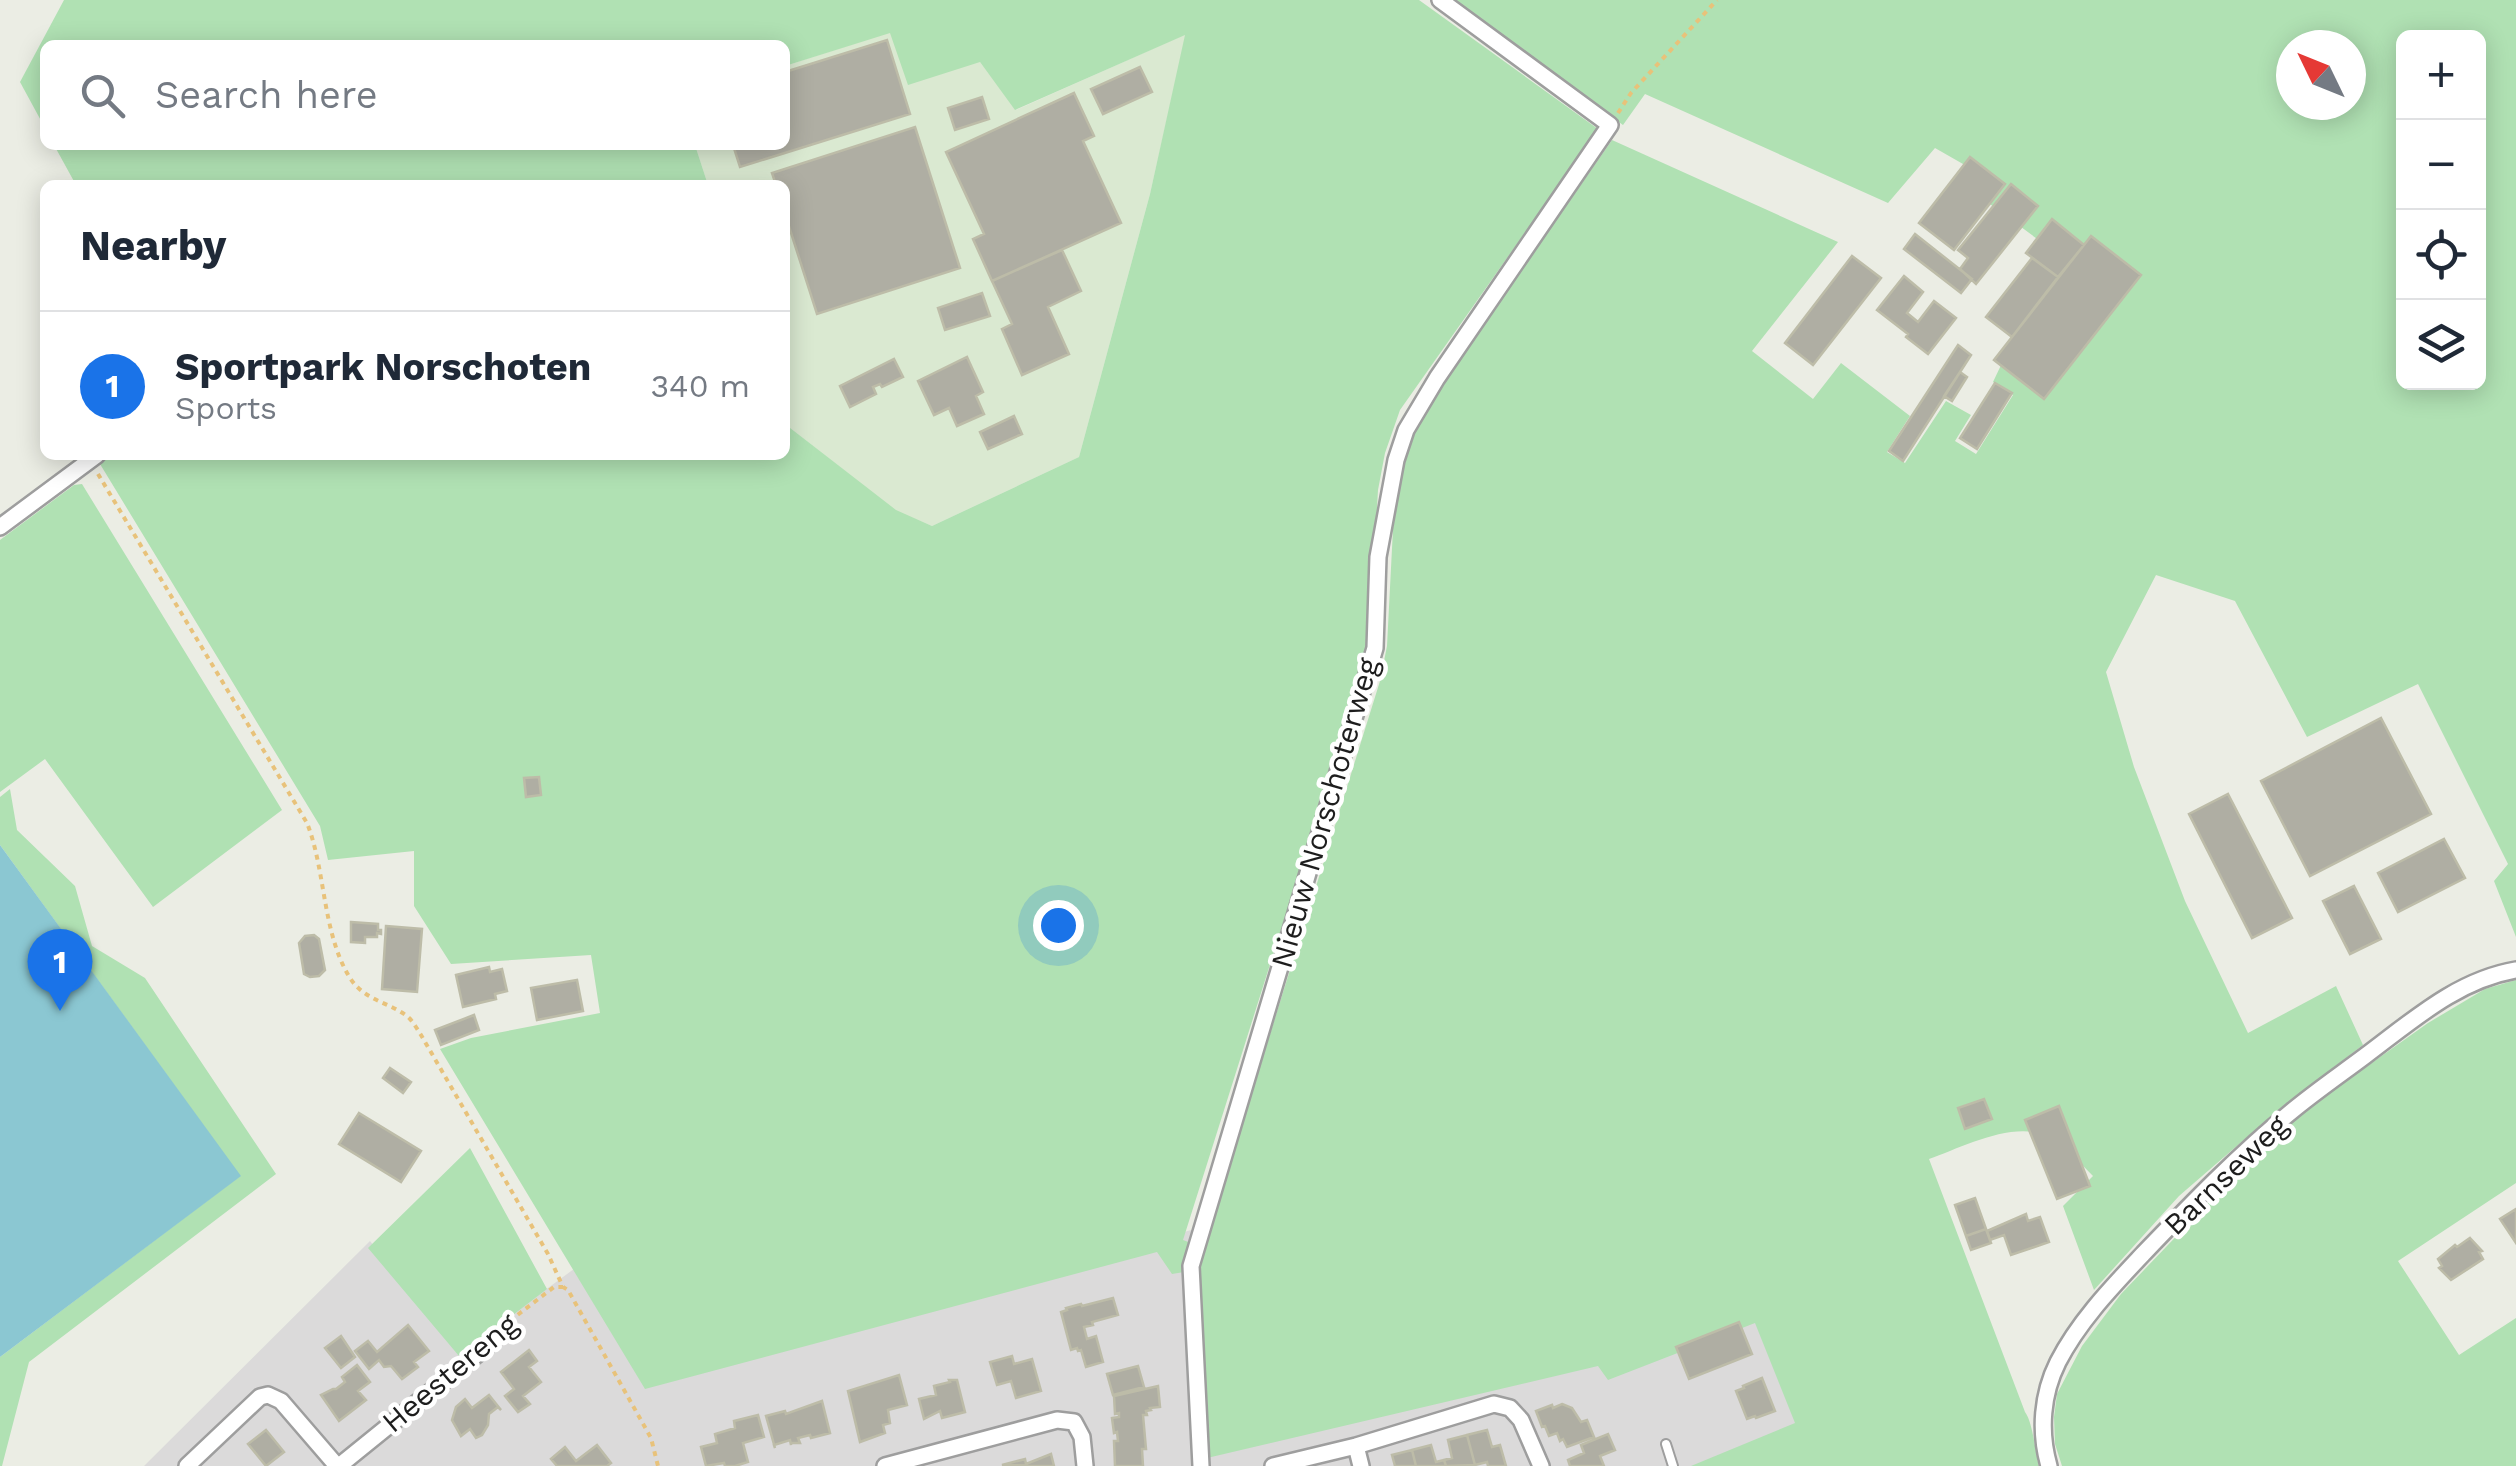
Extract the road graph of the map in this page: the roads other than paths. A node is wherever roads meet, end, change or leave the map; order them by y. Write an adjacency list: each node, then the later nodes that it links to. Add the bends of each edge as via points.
1 (1440, 0): 12 (street, Nieuw Norschoterweg, via 1610,125 1437,378 1396,460 1378,557 1374,648 1191,1266)
2 (91, 460): 3 (street)
3 (0, 527)
4 (2516, 970): 17 (street, Barnseweg, via 2464,986 2432,1006 2292,1111 2145,1252 2058,1362 2042,1428)
5 (486, 1348): 9 (street, Heestereng)
6 (1666, 1444): 16 (lane)
7 (1356, 1446): 13 (street); 14 (street); 15 (street, via 1494,1404 1521,1420)
8 (188, 1466): 9 (street, Heestereng, via 268,1395 281,1401)
9 (338, 1466)
10 (885, 1466): 11 (street, via 1057,1420 1074,1422)
11 (1085, 1466)
12 (1201, 1466)
13 (1273, 1466)
14 (1361, 1466)
15 (1541, 1466)
16 (1673, 1466)
17 (2049, 1466)

